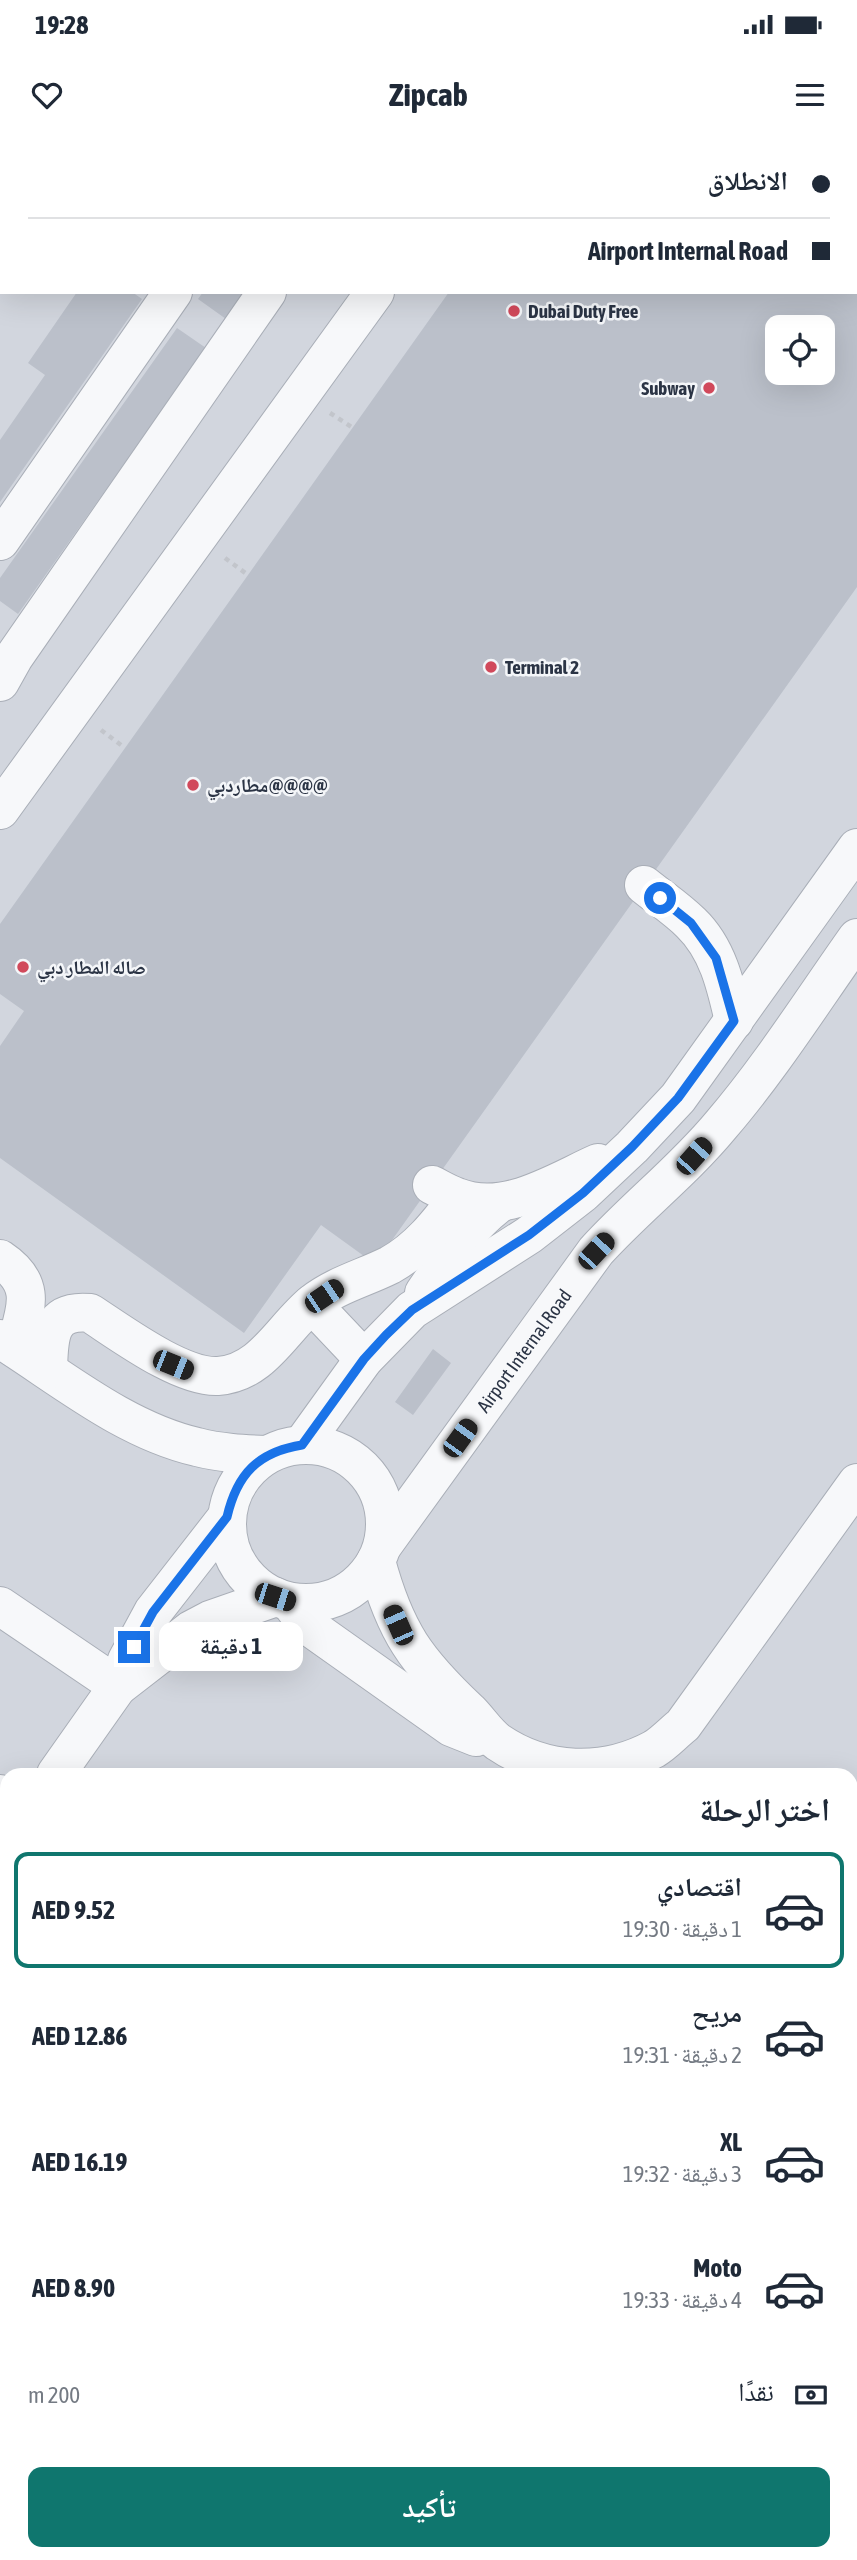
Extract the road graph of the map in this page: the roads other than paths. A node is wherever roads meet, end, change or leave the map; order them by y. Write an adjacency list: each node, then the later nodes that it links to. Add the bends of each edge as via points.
1 (172, 294): 4 (street)
2 (266, 294): 5 (street)
3 (373, 294): 6 (street)
4 (0, 541)
5 (0, 682)
6 (1, 805)
7 (857, 848): 10 (street, Airport Internal Road)
8 (644, 885): 10 (street, via 705,939 716,958)
9 (857, 938): 22 (street, Airport Internal Road, via 722,1125 589,1260)
10 (734, 1021): 11 (street, Airport Internal Road, via 678,1098)
11 (632, 1147): 12 (street); 15 (street, Airport Internal Road, via 529,1235)
12 (501, 1202): 14 (street, via 478,1202 445,1192 435,1229 414,1249); 15 (street, via 463,1237)
13 (0, 1259): 16 (street, via 14,1268 27,1300)
14 (312, 1304): 17 (street); 18 (street, via 259,1359 240,1371 217,1376 173,1365 90,1313 64,1315 54,1324 49,1340)
15 (412, 1310): 17 (street, Airport Internal Road)
16 (7, 1344): 18 (street)
17 (364, 1359): 19 (street, Airport Internal Road)
18 (48, 1370): 19 (street, via 163,1436 229,1453)
19 (284, 1450): 21 (street, Airport Internal Road, via 251,1467 240,1481); 22 (street, via 321,1446 355,1461 368,1474 383,1508 385,1527)
20 (857, 1483): 29 (street, via 683,1726 656,1748 625,1762)
21 (227, 1517): 23 (street, Airport Internal Road, via 227,1533 238,1565 261,1589); 25 (street, Airport Internal Road, via 153,1612)
22 (379, 1553): 23 (street, Airport Internal Road, via 357,1584 331,1599 311,1603); 26 (street, via 385,1595 414,1653)
23 (283, 1599): 25 (street, Airport Internal Road, via 191,1630); 26 (street, via 314,1630 450,1727)
24 (0, 1606): 25 (street)
25 (118, 1686): 27 (street, Airport Internal Road)
26 (495, 1741): 28 (street, via 524,1758)
27 (60, 1768)
28 (569, 1768)
29 (596, 1768)

